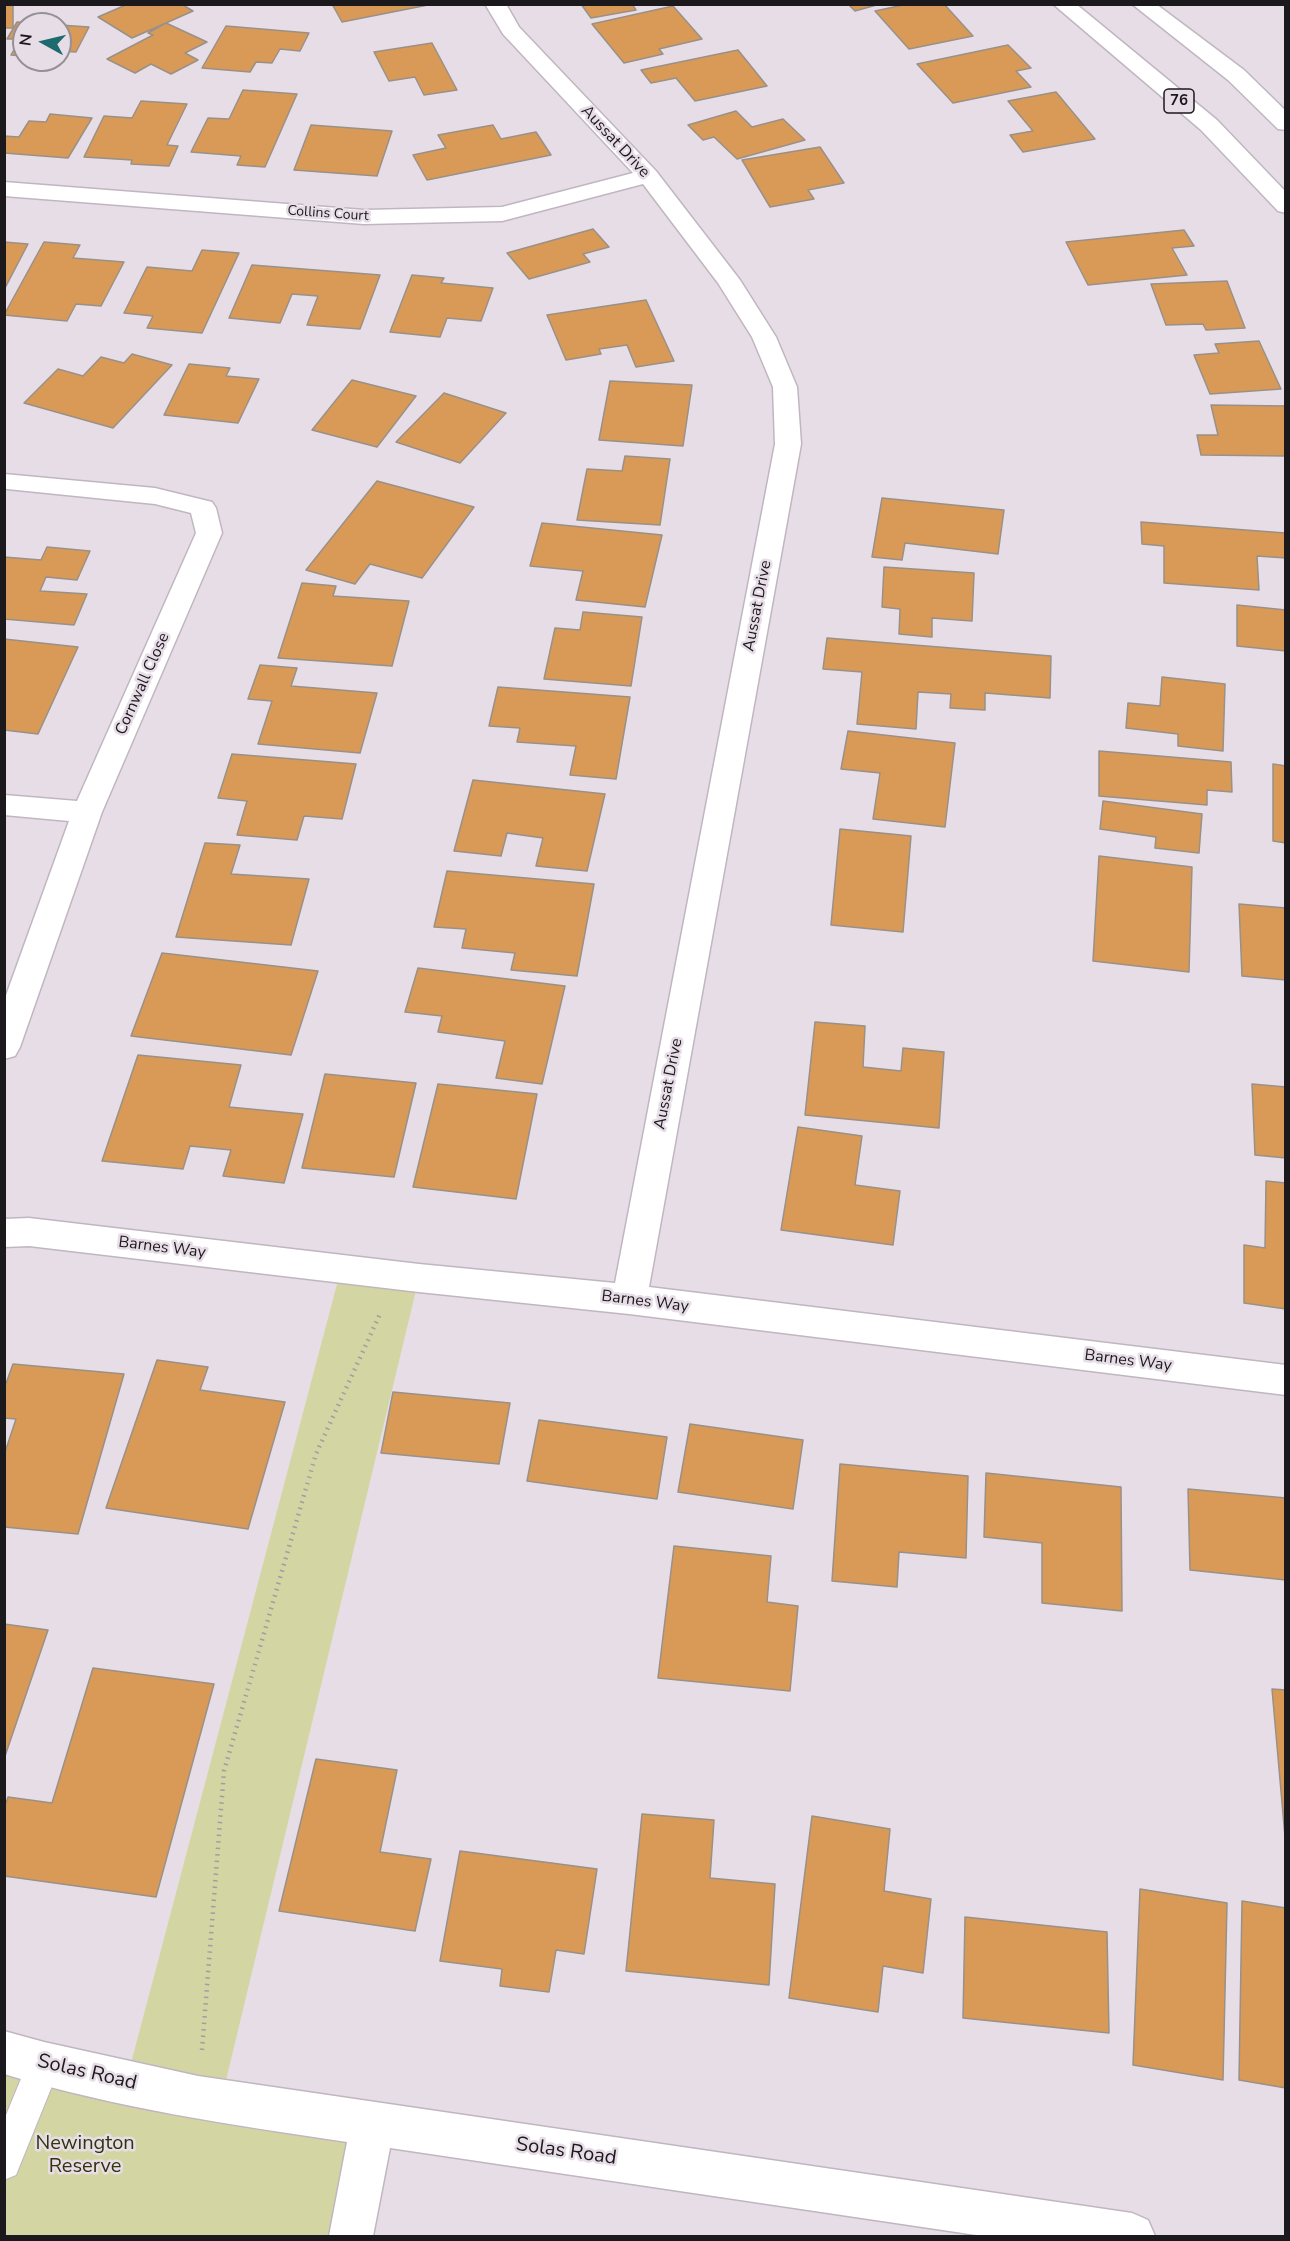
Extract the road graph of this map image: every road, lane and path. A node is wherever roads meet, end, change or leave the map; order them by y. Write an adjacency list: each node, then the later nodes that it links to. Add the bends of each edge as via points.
1 (495, 4): 5 (street, Aussat Drive, via 510,30)
2 (1063, 4): 7 (street, 76, via 1209,125)
3 (1142, 4): 4 (street, via 1236,75)
4 (1286, 123)
5 (648, 176): 6 (street, Collins Court, via 502,214 364,217); 14 (street, Aussat Drive, via 728,280 764,337 785,387 788,444)
6 (4, 189)
7 (1286, 206)
8 (7, 481): 10 (street, Cornwall Close, via 154,496 203,508 210,533)
9 (4, 805): 10 (street)
10 (87, 812): 11 (street, Cornwall Close)
11 (4, 1047)
12 (4, 1233): 13 (street, Barnes Way, via 29,1232)
13 (397, 1276): 14 (street, Barnes Way); 17 (path, via 316,1454 224,1770)
14 (629, 1299): 15 (street, Barnes Way)
15 (1286, 1380)
16 (24, 2058): 17 (street, Solas Road); 19 (lane)
17 (198, 2098): 18 (street, Solas Road)
18 (373, 2123): 20 (street); 21 (street, Solas Road)
19 (4, 2163)
20 (351, 2236)
21 (1132, 2236)

